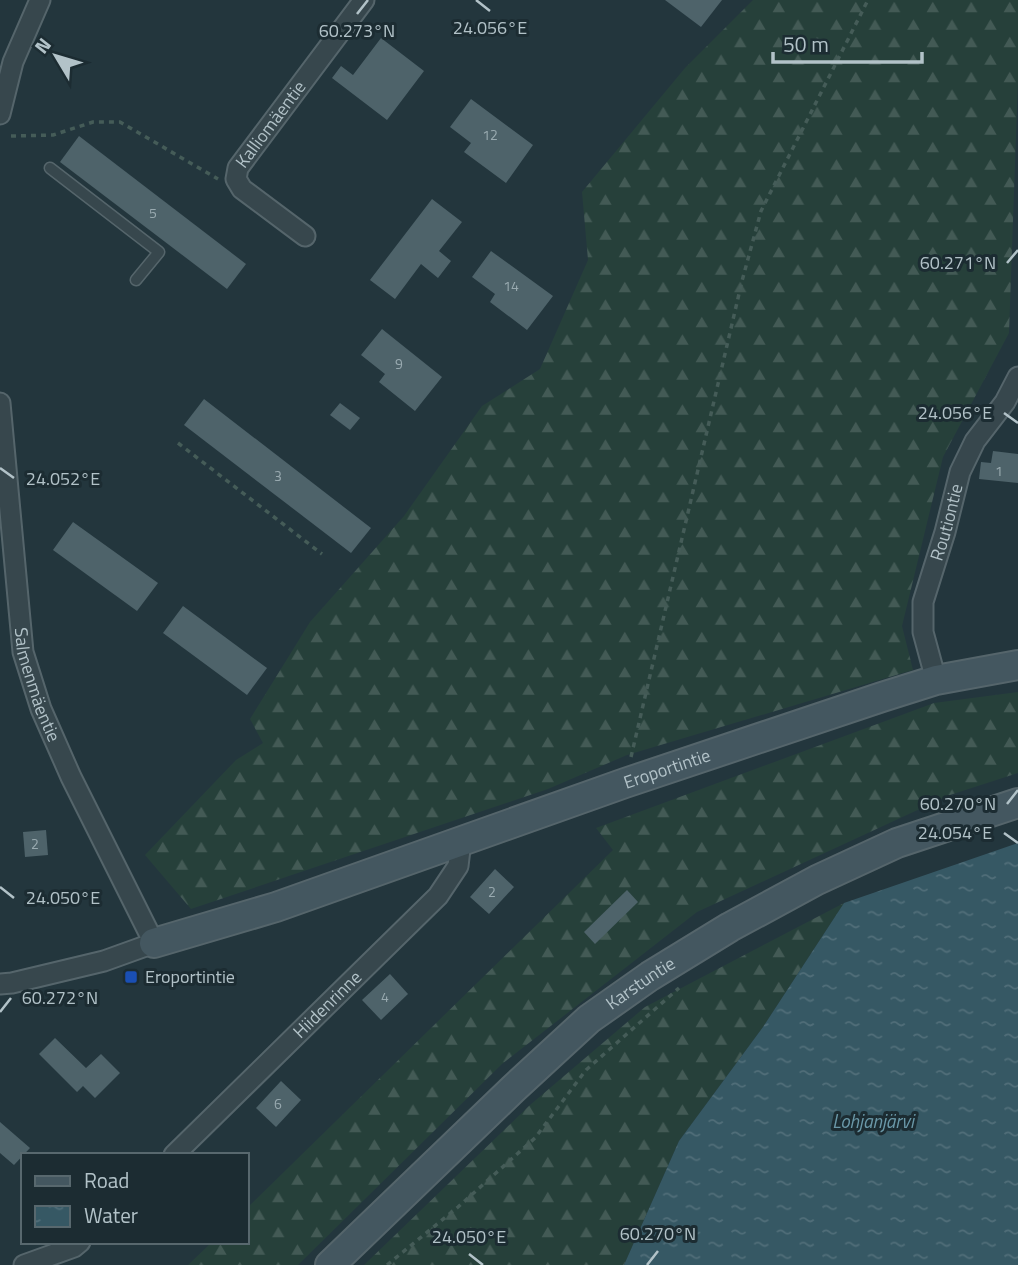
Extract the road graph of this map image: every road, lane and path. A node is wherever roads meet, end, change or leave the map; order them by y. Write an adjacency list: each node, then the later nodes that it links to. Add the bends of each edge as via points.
1 (40, 0): 4 (street, via 13,62)
2 (364, 0): 7 (street, Kalliomäentie, via 239,168)
3 (868, 0): 16 (path, via 761,211)
4 (0, 114)
5 (11, 136): 7 (path, via 53,135 93,122 120,121 215,179)
6 (50, 168): 9 (lane, via 159,252)
7 (236, 179): 8 (street, Kalliomäentie, via 242,189)
8 (304, 236)
9 (136, 280)
10 (1018, 377): 15 (street, Routiontie, via 960,472 923,602 923,632)
11 (0, 402): 19 (street, Salmenmäentie, via 23,652 41,709 71,777)
12 (178, 443): 13 (path)
13 (322, 554)
14 (1018, 666): 15 (street, Eroportintie)
15 (936, 680): 16 (street, Eroportintie)
16 (625, 783): 18 (street, Eroportintie)
17 (1018, 803): 25 (street, Karstuntie, via 897,843 817,880 650,976 589,1019)
18 (461, 841): 19 (street, Eroportintie, via 276,907); 22 (street, Hiidenrinne, via 458,866 438,896)
19 (154, 943): 21 (street, Eroportintie, via 104,961)
20 (687, 982): 26 (path, via 586,1070 535,1138)
21 (0, 984)
22 (176, 1153)
23 (78, 1244): 24 (street)
24 (24, 1265)
25 (330, 1265)
26 (387, 1265)

